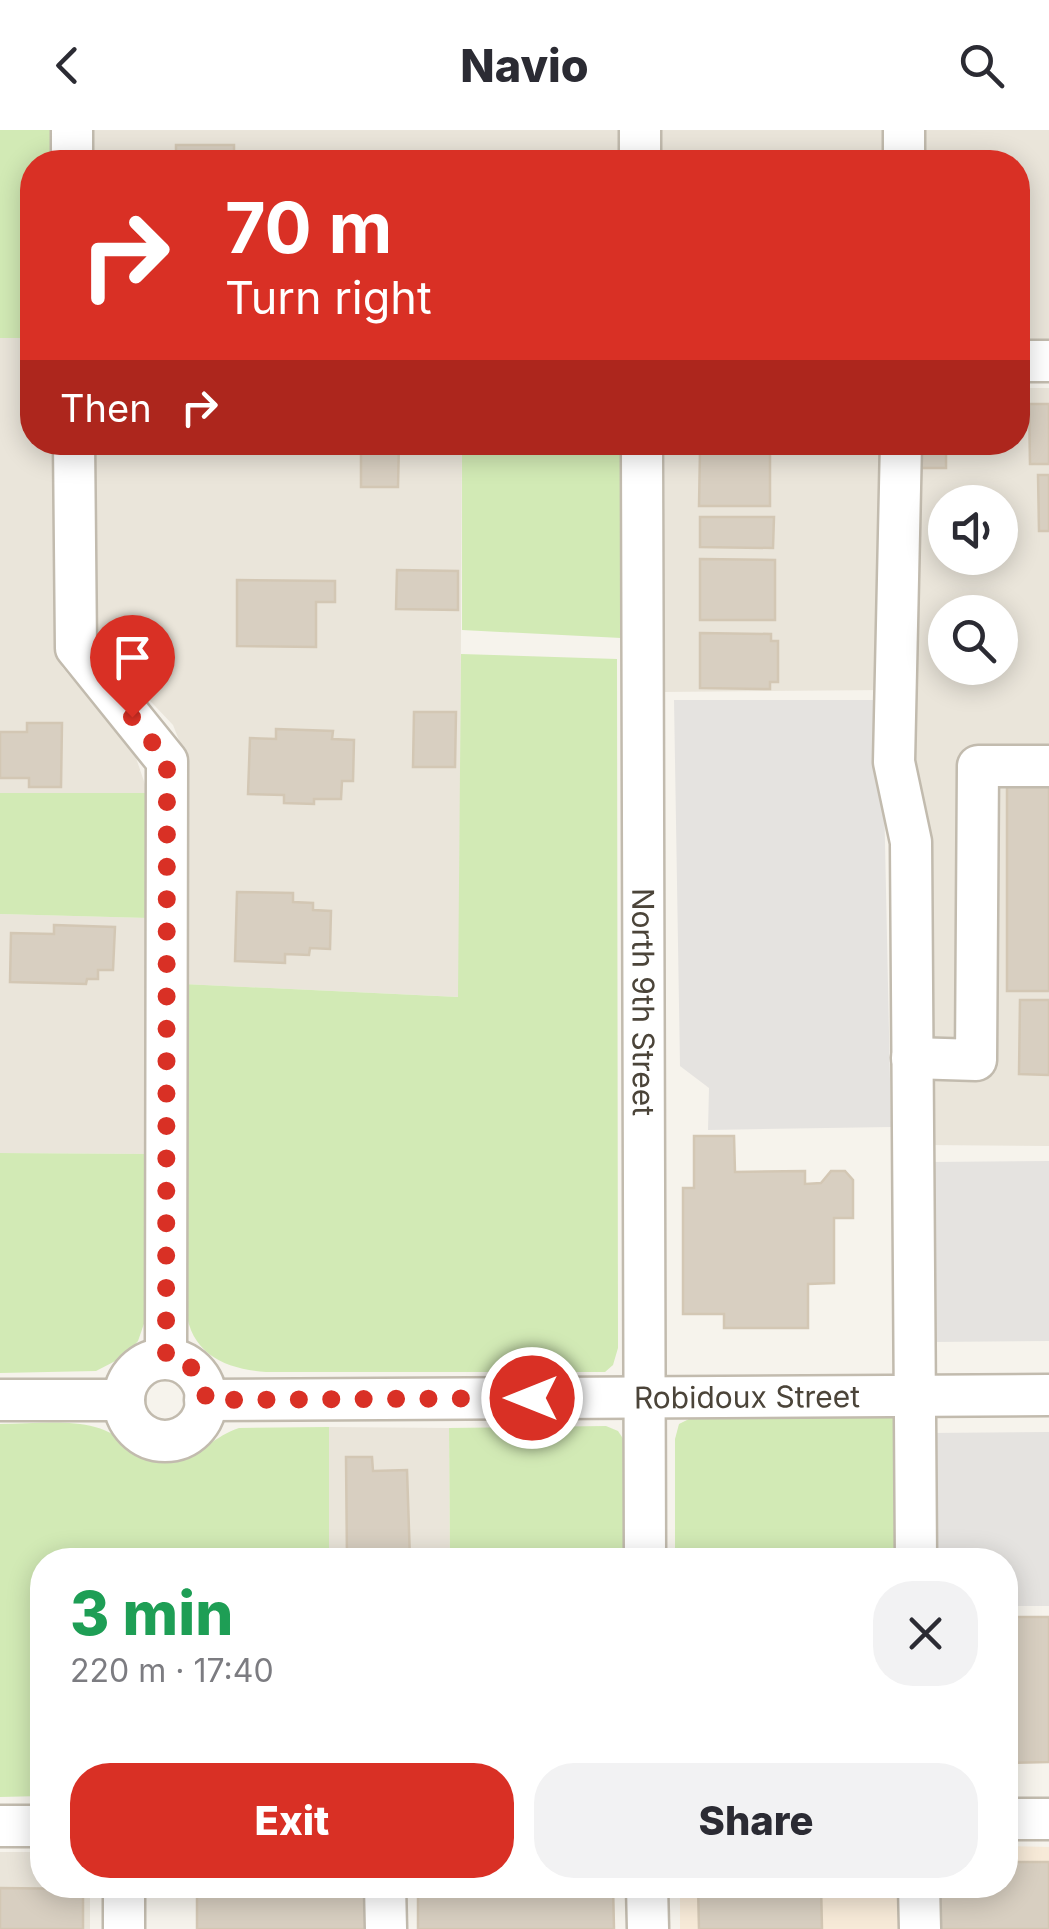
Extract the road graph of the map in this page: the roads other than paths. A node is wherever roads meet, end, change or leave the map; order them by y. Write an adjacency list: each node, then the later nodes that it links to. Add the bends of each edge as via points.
1 (74, 455): 6 (street, via 76,648 167,761)
2 (642, 455): 8 (street, North 9th Street)
3 (901, 455): 5 (street, via 894,762 911,842)
4 (1049, 766): 5 (street, via 978,766 976,1060)
5 (912, 1058): 9 (street)
6 (166, 1358): 11 (street, via 136,1369); 12 (street, via 190,1366)
7 (1049, 1395): 9 (street, Robidoux Street)
8 (644, 1397): 9 (street, Robidoux Street); 12 (street, Robidoux Street); 13 (street, North 9th Street)
9 (916, 1397): 14 (street)
10 (0, 1400): 11 (street)
11 (124, 1400): 12 (street, via 136,1430 171,1440 198,1426)
12 (206, 1400)
13 (645, 1548)
14 (916, 1548)
15 (1018, 1819): 16 (street)
16 (1049, 1819)
17 (0, 1826): 18 (street)
18 (30, 1826)
19 (124, 1898): 23 (street)
20 (385, 1898): 24 (street)
21 (647, 1898): 25 (street)
22 (919, 1898): 26 (street)
23 (124, 1929)
24 (386, 1929)
25 (648, 1929)
26 (920, 1929)

